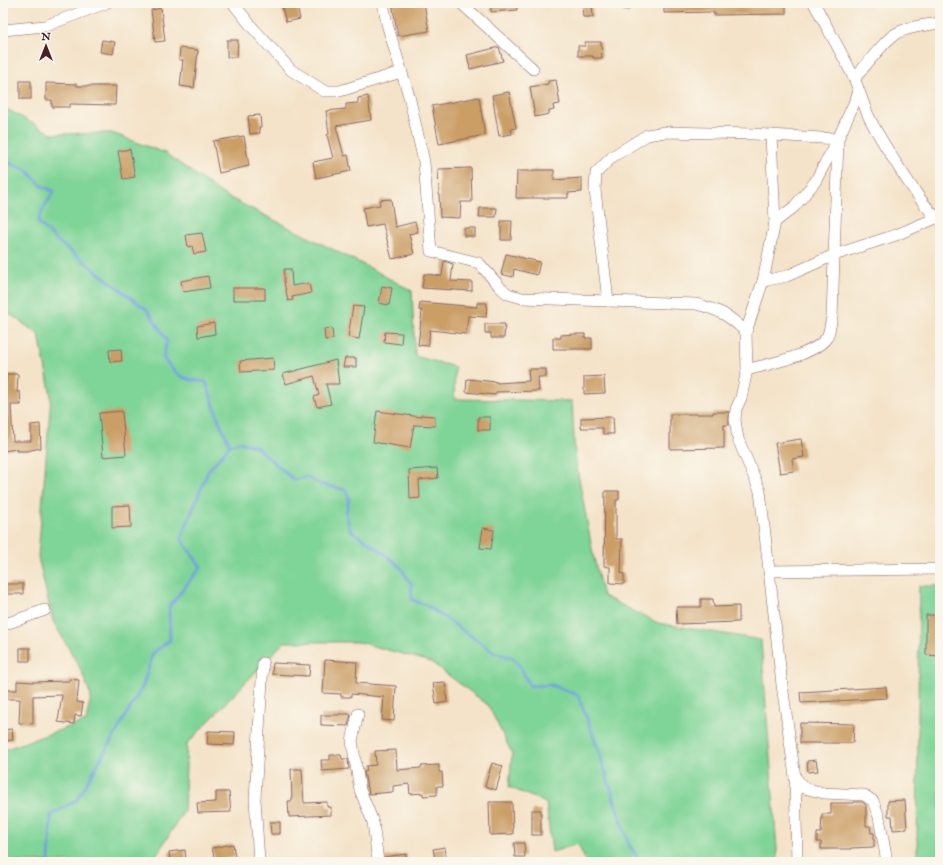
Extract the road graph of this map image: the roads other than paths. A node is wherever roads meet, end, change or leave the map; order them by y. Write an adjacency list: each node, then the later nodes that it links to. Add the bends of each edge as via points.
1 (106, 3): 7 (street, via 45,26)
2 (233, 3): 9 (street, via 290,70 324,91 340,91)
3 (383, 3): 9 (street)
4 (461, 3): 8 (street)
5 (814, 3): 10 (street)
6 (940, 22): 10 (street, via 896,33)
7 (3, 30)
8 (533, 69)
9 (401, 72): 18 (street, via 424,162 431,251 479,263 508,294 522,298)
10 (854, 79): 11 (street)
11 (859, 92): 13 (street); 14 (street, via 885,147 920,198)
12 (771, 135): 13 (street); 15 (street); 18 (street, via 665,132 647,135 612,156 596,173 595,190)
13 (838, 139): 15 (street, via 815,182 794,207); 16 (street)
14 (938, 218): 16 (street)
15 (775, 222): 17 (street)
16 (834, 255): 17 (street, via 787,276); 20 (street, via 832,318 826,338 796,357)
17 (763, 282): 19 (street)
18 (608, 301): 19 (street, via 696,304 716,309 735,320)
19 (746, 332): 20 (street)
20 (746, 370): 22 (street, via 735,420 738,439 760,491)
21 (940, 569): 22 (street)
22 (769, 571): 27 (street)
23 (45, 610): 24 (street)
24 (3, 625)
25 (263, 663): 28 (street, via 254,799)
26 (358, 714): 29 (street, via 352,741 360,790 373,822)
27 (795, 777): 30 (street); 31 (street, via 804,788 824,793 864,795 873,801 879,817)
28 (259, 862)
29 (378, 862)
30 (797, 862)
31 (887, 862)

